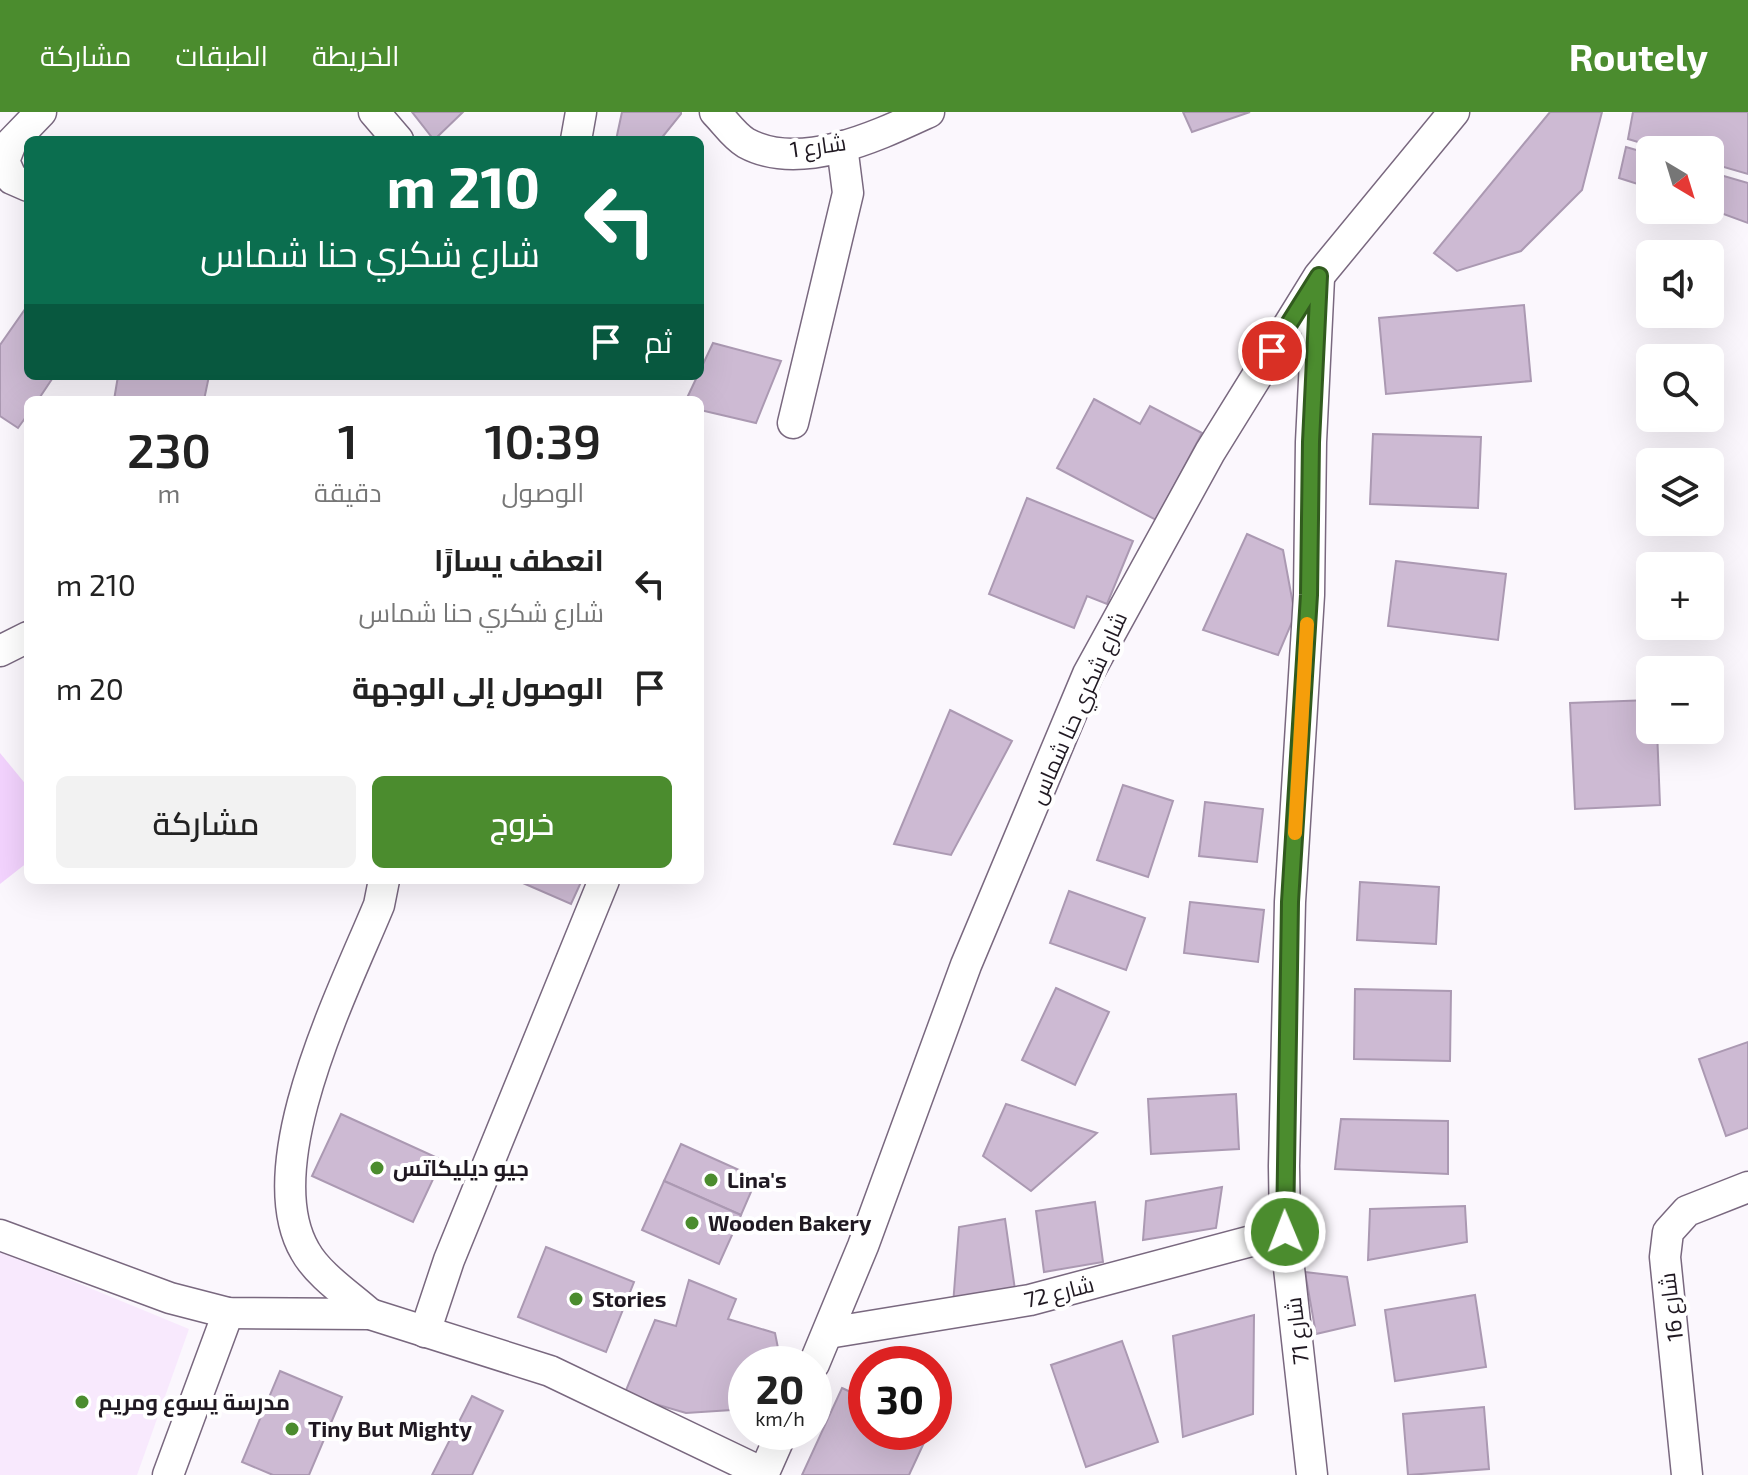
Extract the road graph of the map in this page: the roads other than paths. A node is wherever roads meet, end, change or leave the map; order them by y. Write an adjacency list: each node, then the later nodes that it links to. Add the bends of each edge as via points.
1 (41, 112): 10 (street, via 11,143 4,161 12,179)
2 (374, 112): 7 (street)
3 (581, 112): 8 (street)
4 (715, 112): 9 (street, شارع 1, via 746,142 768,150 799,153)
5 (929, 112): 9 (street, شارع 1)
6 (1454, 112): 11 (street, شارع شكري حنا شماس)
7 (395, 136)
8 (577, 136)
9 (842, 146): 12 (street, via 848,193)
10 (24, 184)
11 (1319, 276): 18 (street, شارع 71, via 1309,595 1290,902); 23 (street, شارع شكري حنا شماس, via 1210,452 1088,674 966,965)
12 (793, 423)
13 (24, 639): 14 (street)
14 (0, 651)
15 (383, 884): 21 (street, via 300,1110 288,1178 294,1228 306,1254)
16 (602, 884): 22 (street, via 449,1260)
17 (1748, 1187): 29 (street, شارع 16, via 1687,1211 1668,1232 1665,1257)
18 (1285, 1232): 23 (street, شارع 72, via 1030,1300); 28 (street, شارع 71)
19 (0, 1235): 20 (street, via 170,1298)
20 (228, 1313): 21 (street); 27 (street)
21 (370, 1314): 22 (street)
22 (425, 1332): 26 (street, via 550,1371)
23 (828, 1333): 24 (street, شارع شكري حنا شماس)
24 (822, 1346)
25 (774, 1450): 26 (street)
26 (763, 1474)
27 (168, 1475)
28 (1312, 1475)
29 (1687, 1475)

